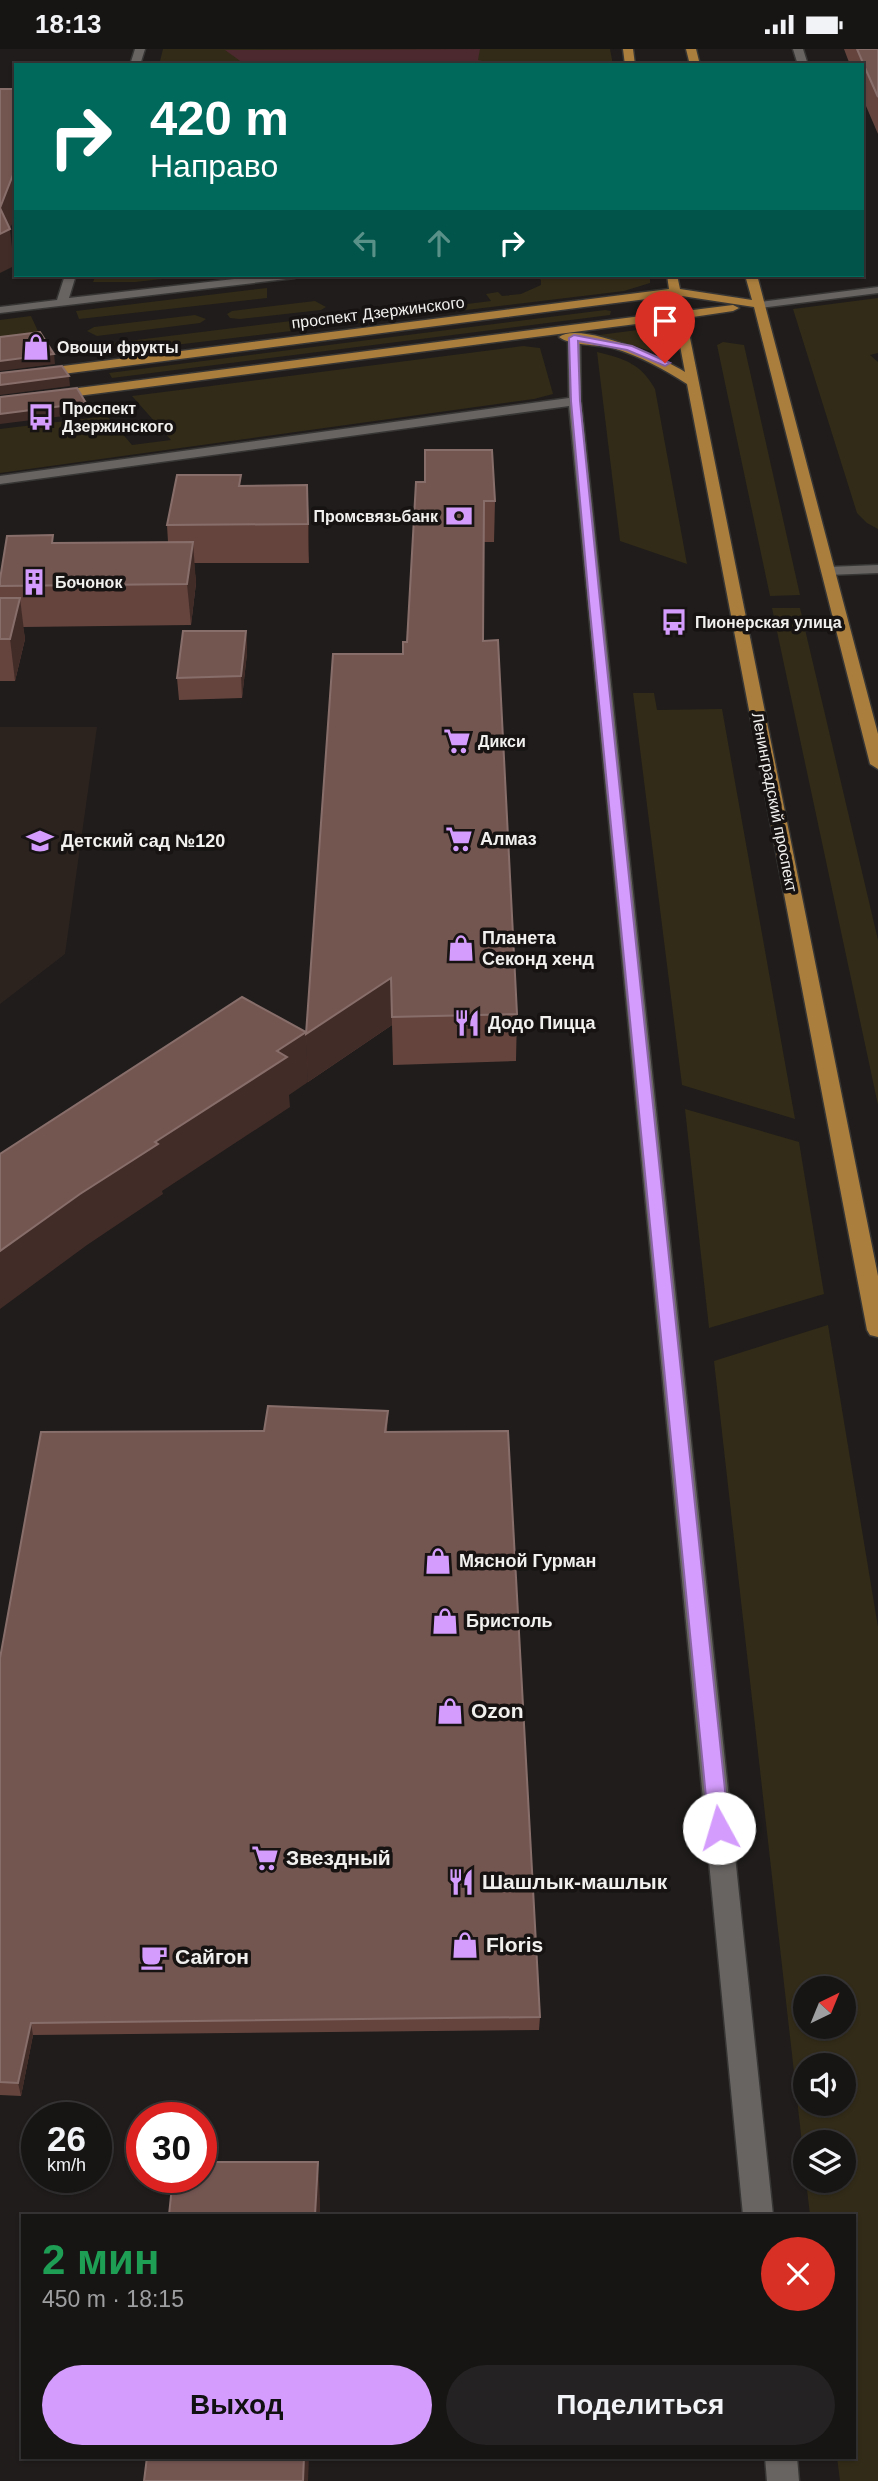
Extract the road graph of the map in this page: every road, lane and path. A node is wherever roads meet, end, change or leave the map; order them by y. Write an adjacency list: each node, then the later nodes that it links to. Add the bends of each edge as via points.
1 (69, 277): 7 (street)
2 (278, 277): 7 (street)
3 (672, 277): 6 (main road, Ленинградский проспект)
4 (752, 277): 8 (main road)
5 (878, 290): 8 (street, проспект Дзержинского)
6 (676, 292): 8 (main road, проспект Дзержинского); 10 (main road, Ленинградский проспект); 13 (main road, проспект Дзержинского)
7 (62, 302): 9 (street)
8 (760, 305): 10 (main road, проспект Дзержинского); 19 (main road)
9 (0, 310)
10 (681, 315): 11 (main road, проспект Дзержинского); 14 (main road, Ленинградский проспект)
11 (522, 335): 12 (main road); 16 (main road, проспект Дзержинского)
12 (574, 338): 14 (main road, via 629,348 665,363); 15 (street)
13 (0, 378)
14 (692, 382): 21 (main road, Ленинградский проспект)
15 (575, 401): 17 (street); 22 (street)
16 (0, 402)
17 (0, 480)
18 (878, 569): 19 (street)
19 (828, 571): 20 (main road)
20 (878, 764)
21 (878, 1330)
22 (758, 2214)
23 (781, 2459): 24 (street)
24 (783, 2481)

